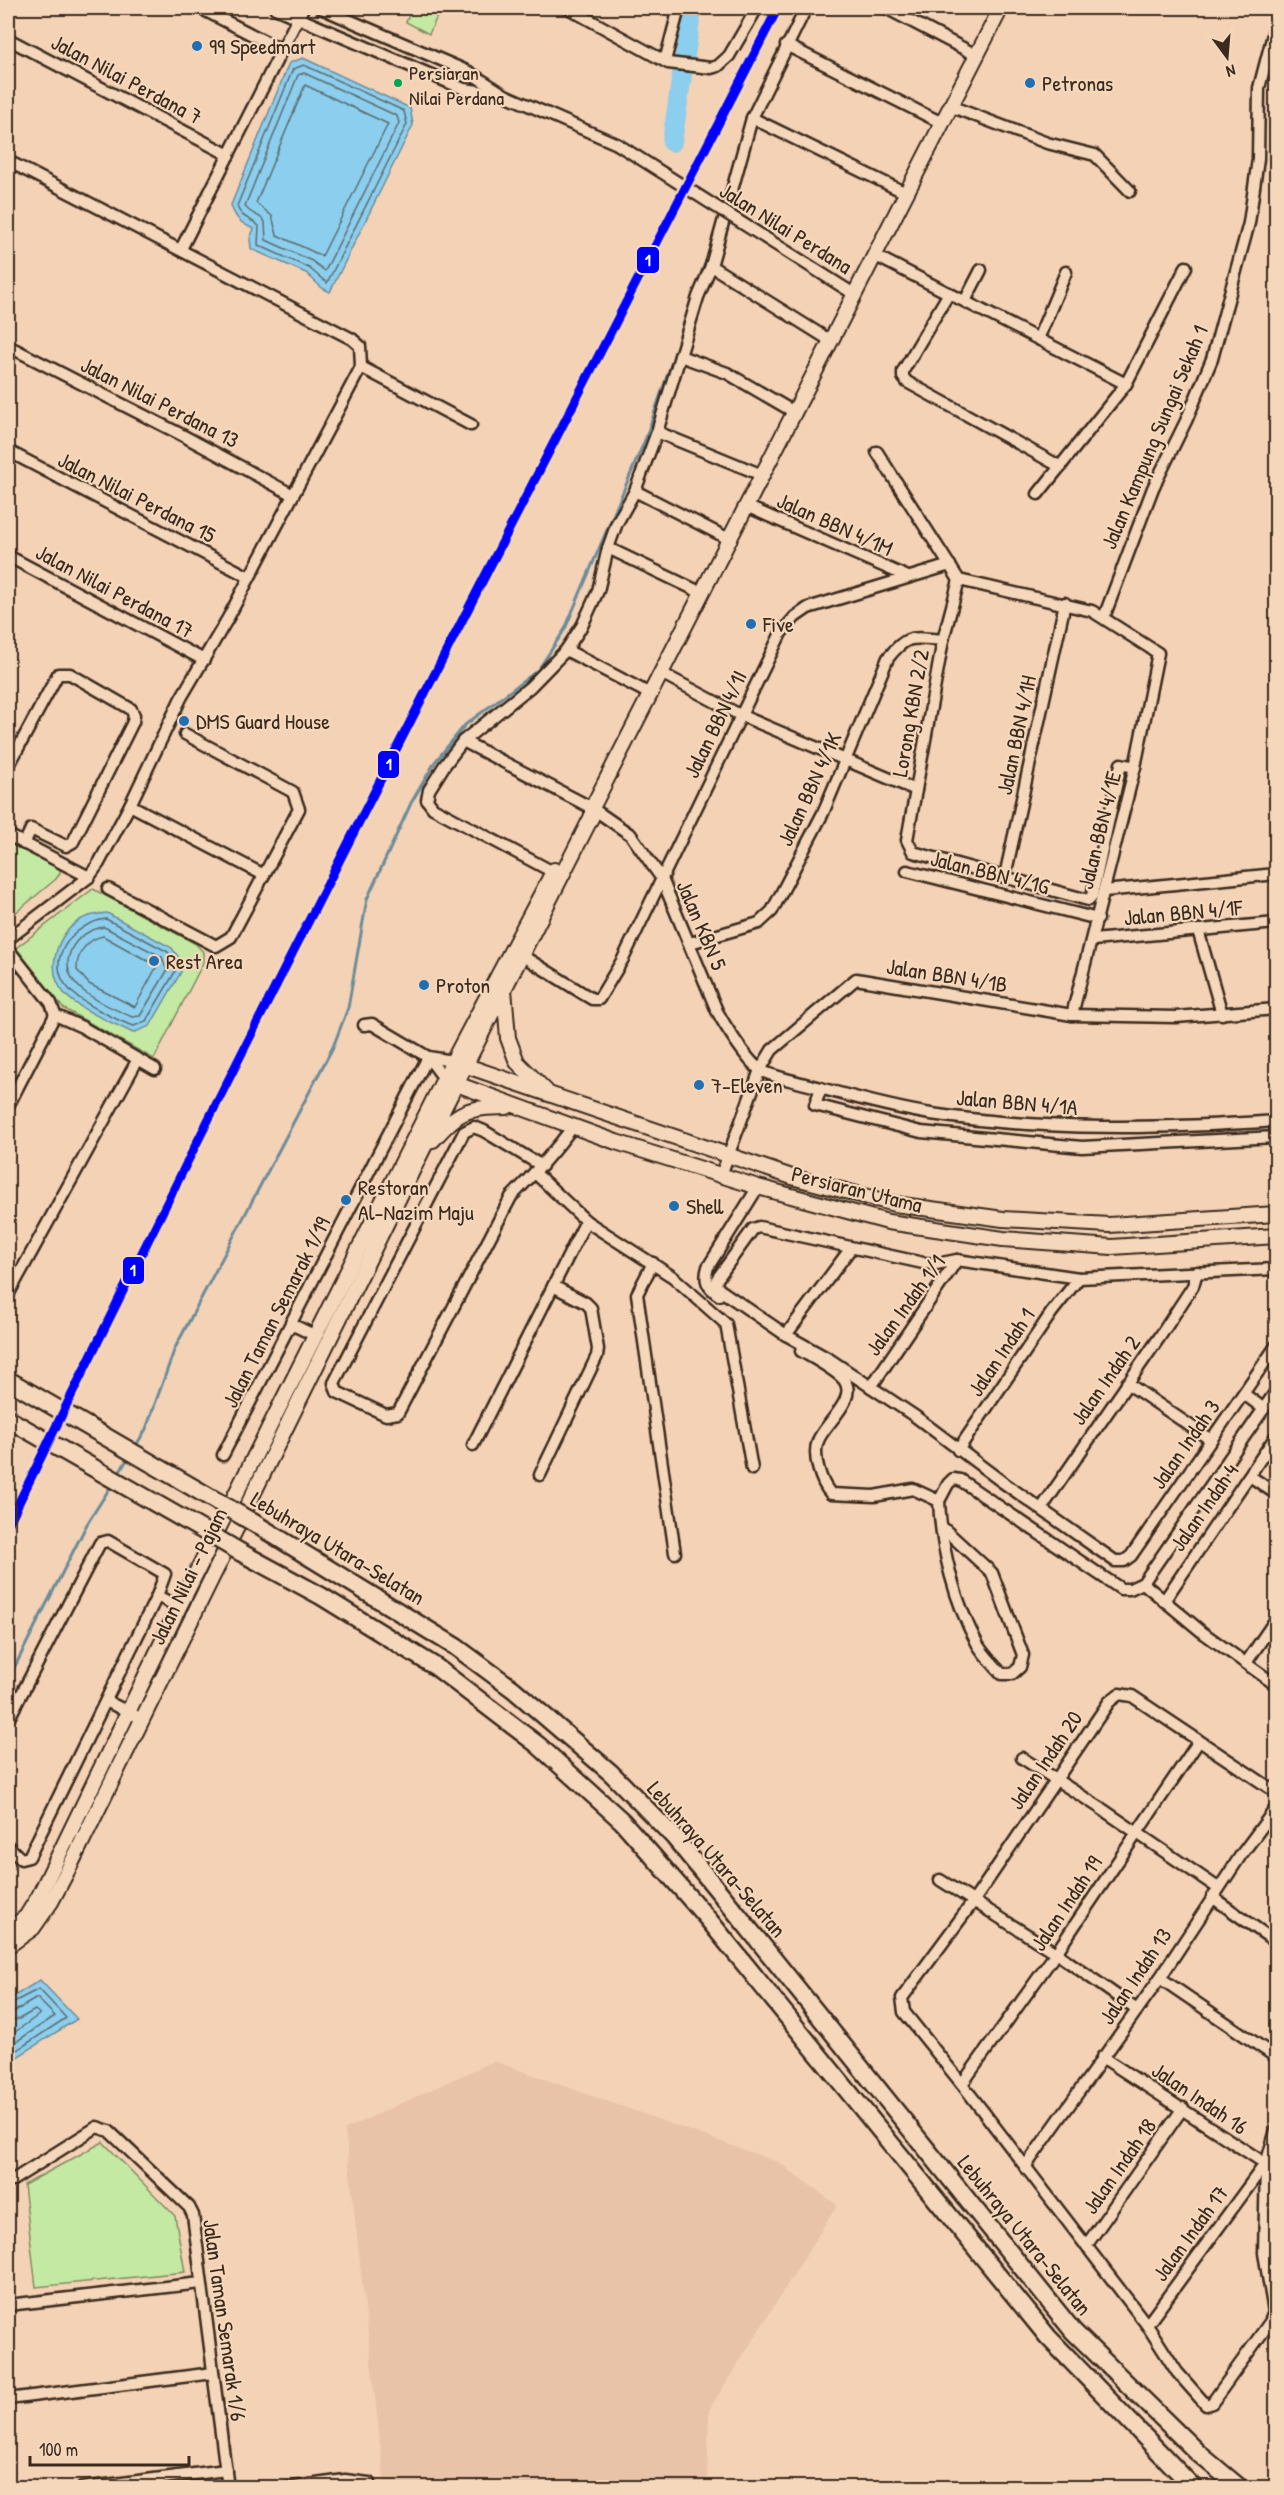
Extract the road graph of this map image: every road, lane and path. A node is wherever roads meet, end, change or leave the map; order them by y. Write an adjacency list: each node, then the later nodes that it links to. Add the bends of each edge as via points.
1 (200, 8): 15 (street)
2 (274, 8): 11 (street, Jalan Nilai Perdana)
3 (303, 8): 11 (street)
4 (321, 8): 18 (street, Jalan Nilai Perdana, via 469,72)
5 (568, 8): 17 (street)
6 (679, 8): 17 (street)
7 (758, 8): 17 (street, via 729,56 718,66)
8 (807, 8): 14 (street)
9 (886, 8): 16 (street)
10 (1001, 8): 16 (main road)
11 (297, 19): 15 (street); 18 (street, Jalan Nilai Perdana, via 464,89)
12 (1276, 23): 61 (street, Jalan Kampung Sungai Sekah 1, via 1259,88 1258,159 1249,223 1216,348 1153,488)
13 (8, 39): 22 (street, Jalan Nilai Perdana 7)
14 (786, 45): 20 (street); 21 (street)
15 (282, 50): 22 (street)
16 (976, 56): 19 (main road)
17 (667, 62)
18 (506, 95): 33 (street, Jalan Nilai Perdana, bridge, via 617,144)
19 (950, 106): 21 (main road); 24 (street, via 1047,143 1095,155)
20 (752, 118): 25 (street); 28 (street)
21 (942, 123): 25 (main road)
22 (229, 154): 26 (street)
23 (8, 161): 26 (street)
24 (1130, 190)
25 (906, 194): 27 (main road)
26 (181, 249): 39 (street, via 352,339 360,346)
27 (874, 255): 32 (street); 33 (main road)
28 (711, 266): 36 (street); 38 (street)
29 (1186, 267): 40 (street)
30 (981, 270): 34 (street)
31 (1066, 272): 35 (street)
32 (949, 293): 34 (street); 46 (street, via 903,377)
33 (855, 294): 36 (main road)
34 (965, 301): 35 (street)
35 (1038, 339): 40 (street)
36 (831, 341): 41 (main road)
37 (8, 346): 50 (street, Jalan Nilai Perdana 13)
38 (680, 356): 41 (street, via 727,373); 43 (street)
39 (361, 367): 42 (street); 50 (street)
40 (1126, 384): 46 (street)
41 (794, 412): 47 (main road)
42 (471, 425)
43 (657, 432): 47 (street); 48 (street)
44 (8, 451): 56 (street, Jalan Nilai Perdana 15)
45 (877, 452): 55 (street)
46 (1061, 466): 49 (street)
47 (762, 475): 51 (main road)
48 (635, 491): 52 (street); 53 (street)
49 (1038, 494)
50 (293, 495): 56 (street)
51 (746, 506): 52 (main road); 57 (street, Jalan BBN 4/1M)
52 (729, 539): 59 (main road)
53 (608, 548): 59 (street); 63 (street, via 598,591)
54 (8, 556): 64 (street, Jalan Nilai Perdana 17)
55 (950, 565): 57 (street, Jalan BBN 4/1I); 58 (street)
56 (249, 577): 64 (street)
57 (908, 577): 67 (street, Jalan BBN 4/1I, via 808,608 795,617 781,633)
58 (959, 580): 60 (street); 62 (street, Lorong KBN 2/2)
59 (702, 593): 65 (main road)
60 (1065, 603): 61 (street); 82 (street, Jalan BBN 4/1H)
61 (1104, 617): 72 (street, Jalan BBN 4/1E, via 1158,653)
62 (943, 640): 70 (street, Jalan BBN 4/1K, via 914,638 901,642 888,658); 73 (street, Lorong KBN 2/2)
63 (566, 650): 66 (street); 69 (street, via 530,687)
64 (204, 660): 74 (street, via 181,698)
65 (661, 673): 66 (main road); 67 (street)
66 (650, 694): 75 (main road)
67 (740, 715): 70 (street); 84 (street, Jalan BBN 4/1I)
68 (185, 734): 81 (street, via 293,792 299,809)
69 (463, 741): 75 (street, Jalan KBN 5); 79 (street, via 429,790 427,800 433,808)
70 (844, 761): 73 (street); 92 (street, Jalan BBN 4/1K, via 823,813 772,911 759,923)
71 (8, 767): 77 (street, via 58,674 70,674 131,709 134,715 73,842 66,846 31,829)
72 (1135, 767): 82 (street, via 1121,764 1088,900); 86 (street, Jalan BBN 4/1E)
73 (916, 790): 82 (street, Lorong KBN 2/2, via 907,840 913,852)
74 (130, 805): 81 (street); 83 (street)
75 (592, 808): 79 (main road, via 585,813); 84 (street, Jalan KBN 5, via 631,835); 94 (main road, via 592,816)
76 (8, 835): 77 (street)
77 (24, 844): 83 (street)
78 (907, 871): 87 (street, Jalan BBN 4/1G)
79 (554, 872): 103 (main road)
80 (1276, 874): 86 (street)
81 (264, 875): 85 (street, via 231,936 216,946)
82 (1005, 876)
83 (89, 877): 90 (street)
84 (662, 879): 92 (street, Jalan KBN 5); 94 (street, Jalan BBN 4/1I, via 599,999 592,999)
85 (108, 889)
86 (1104, 891): 87 (street, Jalan BBN 4/1E)
87 (1098, 920): 91 (street, Jalan BBN 4/1E)
88 (1276, 923): 89 (street, Jalan BBN 4/1F)
89 (1198, 930): 91 (street, Jalan BBN 4/1F); 97 (street)
90 (8, 939)
91 (1093, 940): 99 (street, Jalan BBN 4/1E)
92 (690, 943): 105 (street, Jalan KBN 5, via 725,1026)
93 (8, 949): 98 (street, via 51,1003)
94 (521, 955): 95 (main road)
95 (504, 987): 103 (main road); 108 (main road, via 511,1046 518,1062)
96 (1276, 1010): 97 (street, Jalan BBN 4/1B)
97 (1222, 1014): 99 (street, Jalan BBN 4/1B)
98 (55, 1015): 102 (street); 109 (street)
99 (1072, 1015): 105 (street, Jalan BBN 4/1B, via 856,980 772,1050)
100 (364, 1025): 101 (street, via 372,1024)
101 (428, 1057): 103 (street); 106 (street); 132 (street, Jalan Taman Semarak 1/19)
102 (138, 1059): 104 (street); 131 (street)
103 (459, 1063): 106 (main road); 108 (main road, Persiaran Utama)
104 (154, 1068)
105 (760, 1070): 107 (street, Jalan BBN 4/1A); 117 (street, Jalan BBN 4/1B)
106 (450, 1082): 110 (main road, Persiaran Utama); 116 (main road, Jalan Nilai - Pajam); 134 (main road, Jalan Nilai - Pajam)
107 (821, 1088): 111 (street, Jalan BBN 4/1A, via 931,1114); 114 (street, via 815,1105 921,1131)
108 (548, 1093): 117 (main road, Persiaran Utama)
109 (8, 1106)
110 (515, 1107): 113 (main road, Persiaran Utama); 116 (main road, via 462,1112)
111 (973, 1118): 112 (street, Jalan BBN 4/1A, via 1142,1128); 114 (street)
112 (1276, 1121)
113 (572, 1128): 118 (street); 119 (main road, Persiaran Utama)
114 (972, 1137): 115 (street, via 1082,1147)
115 (1276, 1137)
116 (421, 1154): 165 (main road, Jalan Nilai - Pajam)
117 (728, 1155): 119 (street, Jalan BBN 4/1B); 121 (main road, Persiaran Utama, via 792,1177 896,1204 1003,1219 1109,1225)
118 (539, 1169): 118 (street, via 511,1197 399,1413 386,1415 337,1392 334,1383 464,1132 474,1127 483,1131); 122 (street)
119 (721, 1175): 120 (main road, Persiaran Utama)
120 (758, 1186): 123 (main road, Persiaran Utama, via 888,1222 1003,1239 1112,1247); 152 (street, via 708,1267 707,1284 843,1379 846,1398 817,1442 823,1485 831,1494 874,1496 913,1489)
121 (1276, 1214)
122 (586, 1221): 126 (street); 130 (street)
123 (1274, 1238)
124 (851, 1248): 125 (street, via 923,1263); 133 (street); 133 (street, via 759,1227 753,1229 716,1285)
125 (957, 1260): 129 (street, Jalan Indah 1/1); 138 (street, Jalan Indah 1/1)
126 (653, 1263): 148 (street, via 726,1324); 155 (street, via 637,1294)
127 (1276, 1269): 128 (street, Jalan Indah 1/1)
128 (1197, 1272): 129 (street, Jalan Indah 1/1); 137 (street, Jalan Indah 2, via 1193,1286)
129 (1079, 1278): 146 (street, Jalan Indah 1)
130 (553, 1286): 145 (street); 149 (street, via 591,1308 598,1349)
131 (8, 1295)
132 (291, 1324): 134 (street); 147 (street, Jalan Taman Semarak 1/19)
133 (786, 1335): 138 (street)
134 (316, 1336): 159 (main road, Jalan Nilai - Pajam)
135 (1276, 1346): 140 (street, Jalan Indah 3)
136 (8, 1380): 203 (highway, Lebuhraya Utara–Selatan, bridge, via 254,1523 456,1647 513,1689 611,1773 716,1887 1073,2331 1198,2453)
137 (1127, 1383): 144 (street); 153 (street, Jalan Indah 2)
138 (871, 1387): 146 (street)
139 (1276, 1391): 141 (street)
140 (1244, 1394): 141 (street); 144 (street, Jalan Indah 3)
141 (1264, 1409): 156 (street)
142 (8, 1419): 202 (highway, Lebuhraya Utara–Selatan, bridge, via 321,1596 436,1667 538,1745 622,1821 708,1919 1048,2337)
143 (1276, 1436): 150 (street, Jalan Indah 4)
144 (1211, 1440): 153 (street, Jalan Indah 3, via 1124,1561 1115,1561)
145 (473, 1445)
146 (958, 1450): 153 (street)
147 (223, 1455)
148 (752, 1469)
149 (540, 1475)
150 (1250, 1476): 151 (street); 158 (street, Jalan Indah 4)
151 (1276, 1494)
152 (939, 1501): 154 (street); 156 (street, via 953,1479 960,1480 1121,1589)
153 (1041, 1509)
154 (942, 1527): 154 (street, via 992,1574 1023,1655 1020,1667 1012,1674 1002,1674 979,1646 956,1598)
155 (675, 1553)
156 (1143, 1583): 158 (street)
157 (157, 1596): 159 (street); 163 (street); 166 (street, via 165,1578 161,1570 108,1542 100,1543)
158 (1164, 1600): 161 (street)
159 (179, 1607): 164 (main road, Jalan Nilai - Pajam)
160 (1276, 1619): 161 (street)
161 (1246, 1663): 162 (street)
162 (1276, 1685)
163 (106, 1701): 164 (street); 173 (street, via 29,1857 21,1859)
164 (129, 1713): 165 (street); 177 (main road, Jalan Nilai - Pajam, via 39,1896 26,1917)
165 (142, 1719): 179 (main road, Jalan Nilai - Pajam, via 51,1902 33,1928)
166 (8, 1720)
167 (1199, 1741): 169 (street, Jalan Indah 20, via 1132,1696 1119,1694 1108,1702); 170 (street, Jalan Indah 20); 172 (street, Jalan Indah 19)
168 (1022, 1758): 169 (street)
169 (1056, 1779): 172 (street); 176 (street, Jalan Indah 20)
170 (1276, 1792)
171 (1275, 1814): 175 (street, Jalan Indah 13)
172 (1137, 1832): 175 (street); 180 (street, Jalan Indah 19)
173 (8, 1846)
174 (940, 1880): 176 (street)
175 (1215, 1893): 178 (street); 181 (street, Jalan Indah 13)
176 (973, 1902): 180 (street); 185 (street, Jalan Indah 20, via 902,1998 903,2013)
177 (8, 1930)
178 (1276, 1942)
179 (8, 1946)
180 (1056, 1953): 182 (street); 185 (street, Jalan Indah 19)
181 (1160, 1978): 182 (street, Jalan Indah 13); 184 (street)
182 (1137, 2010): 183 (street, Jalan Indah 13)
183 (1102, 2057): 186 (street, Jalan Indah 16); 189 (street, Jalan Indah 13)
184 (1276, 2057)
185 (962, 2084): 189 (street)
186 (1183, 2108): 188 (street, Jalan Indah 16); 191 (street, Jalan Indah 18)
187 (1276, 2130): 188 (street)
188 (1266, 2164): 194 (street, Jalan Indah 17); 194 (street, via 1264,2253 1274,2312 1212,2403 1206,2405 1177,2372)
189 (1025, 2166): 191 (street)
190 (8, 2183): 192 (street, Jalan Taman Semarak 1/6, via 97,2127 110,2131 189,2207)
191 (1086, 2246): 194 (street)
192 (201, 2283): 193 (street); 195 (street, Jalan Taman Semarak 1/6)
193 (8, 2305)
194 (1147, 2325)
195 (213, 2373): 196 (street); 197 (street, Jalan Taman Semarak 1/6)
196 (8, 2399)
197 (226, 2470): 199 (street); 200 (street, Jalan Taman Semarak 1/6)
198 (369, 2485): 201 (street, via 345,2480)
199 (82, 2487)
200 (228, 2487)
201 (287, 2487)
202 (1194, 2487)
203 (1240, 2487)

